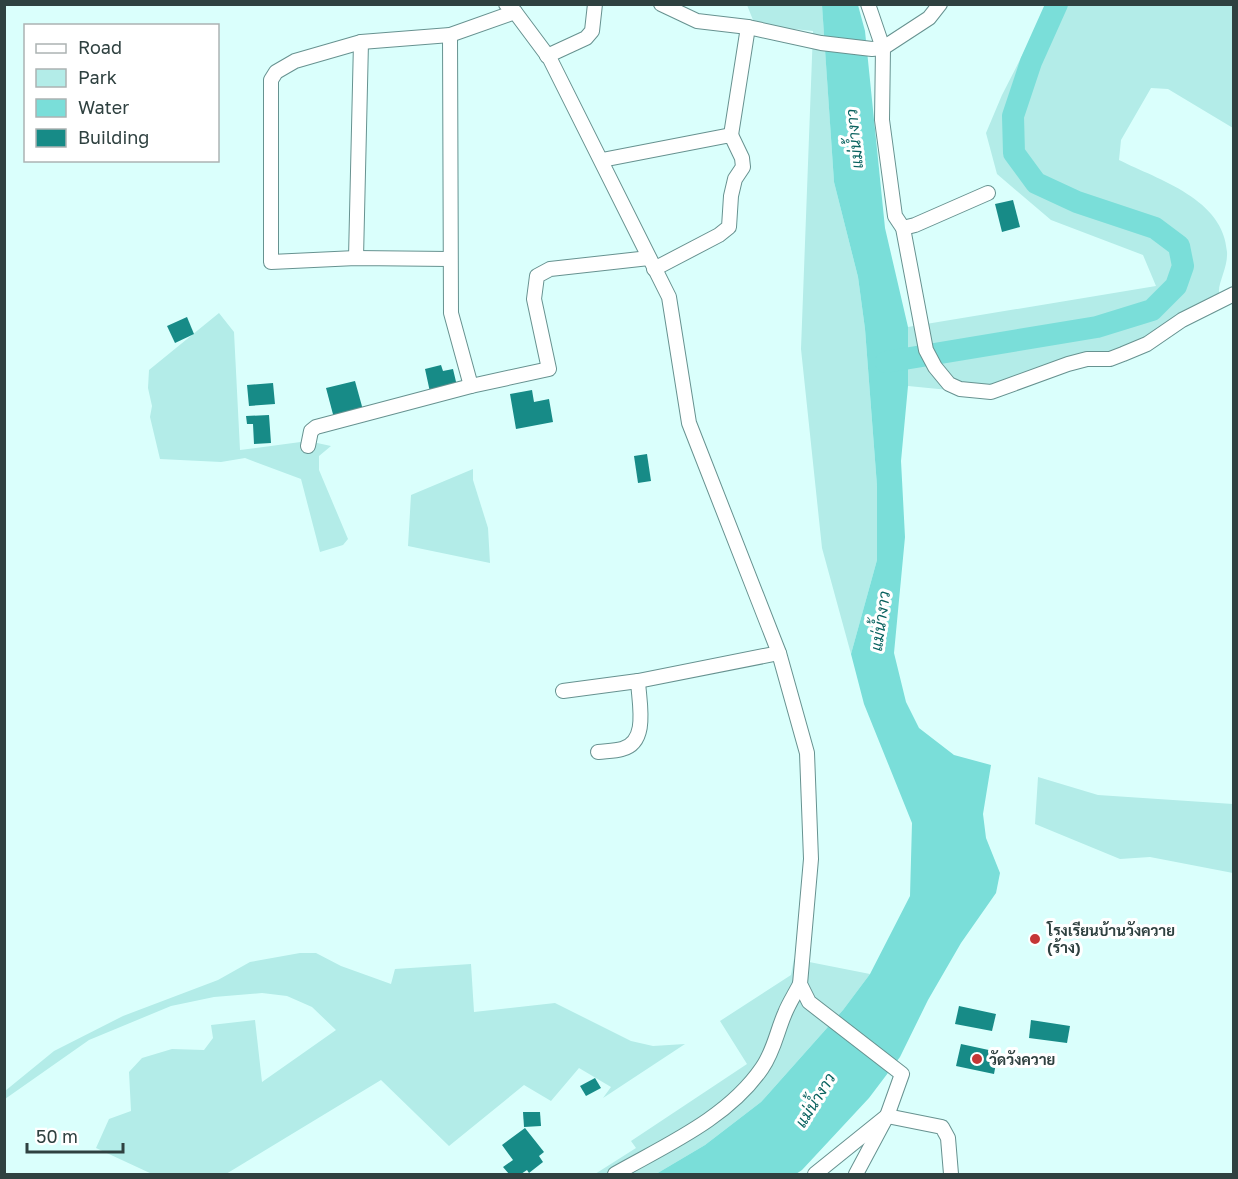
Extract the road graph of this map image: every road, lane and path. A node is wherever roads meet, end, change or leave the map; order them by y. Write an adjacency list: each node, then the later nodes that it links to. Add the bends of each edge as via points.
1 (595, 4): 10 (street, via 592,31 586,38)
2 (661, 4): 6 (street, via 697,21)
3 (868, 4): 9 (street)
4 (940, 4): 9 (street, via 929,18)
5 (510, 8): 7 (street); 10 (street)
6 (748, 27): 9 (street, via 821,43); 11 (street)
7 (450, 35): 8 (street); 16 (street)
8 (362, 42): 15 (street); 15 (street, via 295,61 276,72 271,80 270,262)
9 (877, 48): 14 (street, via 895,216)
10 (547, 56): 12 (street)
11 (731, 135): 12 (street); 17 (street, via 743,167 731,196 729,227 719,235)
12 (602, 160): 17 (street)
13 (988, 193): 14 (street)
14 (903, 228): 18 (street, via 926,350 949,384 960,389 991,392 1068,364 1124,354)
15 (356, 258): 16 (street)
16 (449, 259): 19 (street, via 451,313)
17 (652, 263): 19 (street, via 550,269 537,276 534,299 549,369); 21 (street, via 669,297 689,423)
18 (1233, 294)
19 (471, 386): 20 (street, via 316,427 311,431)
20 (308, 446)
21 (779, 653): 22 (street); 25 (street, via 807,753 812,860)
22 (638, 681): 23 (street); 24 (street, via 637,741 622,750)
23 (563, 691)
24 (598, 752)
25 (800, 984): 26 (street, via 809,1002 902,1074); 27 (street, via 770,1055 739,1094 714,1116)
26 (887, 1116): 28 (street); 29 (street); 30 (street, via 942,1127 948,1138)
27 (615, 1174)
28 (815, 1174)
29 (856, 1174)
30 (951, 1174)

